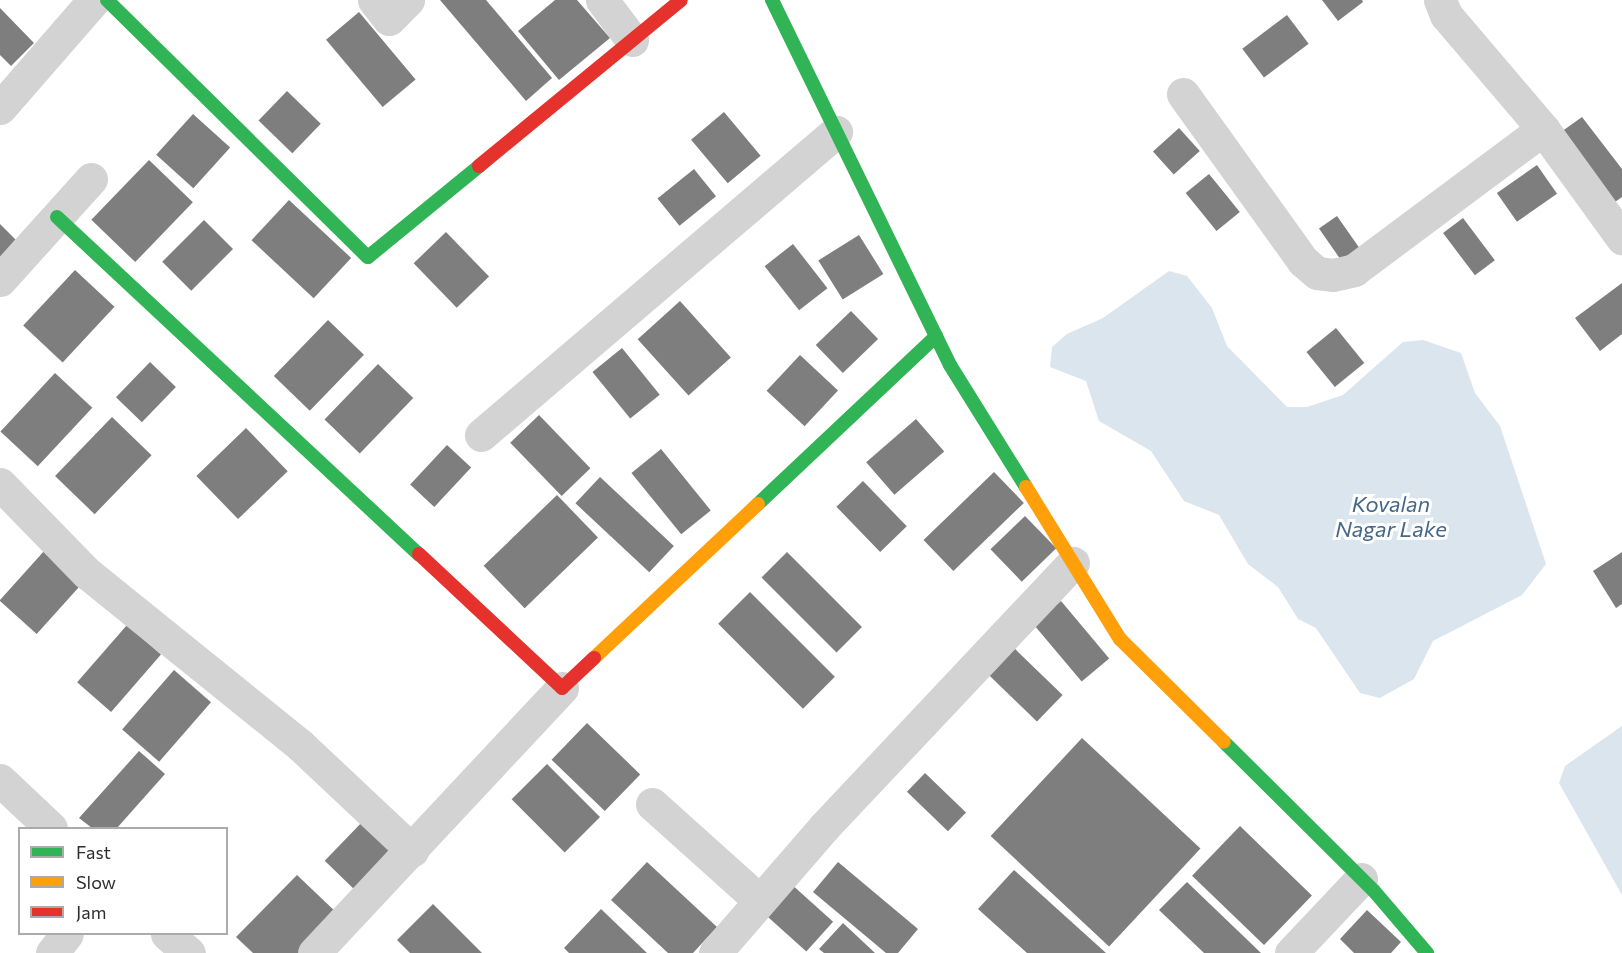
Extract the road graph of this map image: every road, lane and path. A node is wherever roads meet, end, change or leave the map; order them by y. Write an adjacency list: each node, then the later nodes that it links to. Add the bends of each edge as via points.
1 (94, 0): 11 (street)
2 (107, 0): 9 (street, via 368,257)
3 (374, 0): 4 (street, via 389,18)
4 (408, 0)
5 (602, 0): 9 (street)
6 (681, 0): 9 (street)
7 (772, 0): 13 (street)
8 (1449, 5): 12 (street)
9 (632, 40)
10 (1183, 94): 12 (street, via 1303,261 1317,273 1333,275 1354,270)
11 (0, 108)
12 (1543, 129): 16 (street)
13 (837, 132): 18 (street); 19 (street)
14 (91, 179): 15 (street)
15 (57, 217): 17 (street); 22 (street)
16 (1616, 218)
17 (0, 280)
18 (936, 336): 21 (street); 22 (street)
19 (481, 435)
20 (0, 484): 26 (street, via 87,573 300,745)
21 (1073, 563): 27 (street, via 1120,639); 28 (street, via 943,698)
22 (562, 688): 26 (street)
23 (0, 780): 25 (street)
24 (652, 804): 28 (street)
25 (50, 827)
26 (412, 850): 33 (street)
27 (1361, 879): 35 (street); 36 (street)
28 (759, 900): 34 (street)
29 (66, 935): 31 (street)
30 (169, 935): 32 (street)
31 (52, 953)
32 (189, 953)
33 (314, 953)
34 (715, 953)
35 (1291, 953)
36 (1427, 953)

